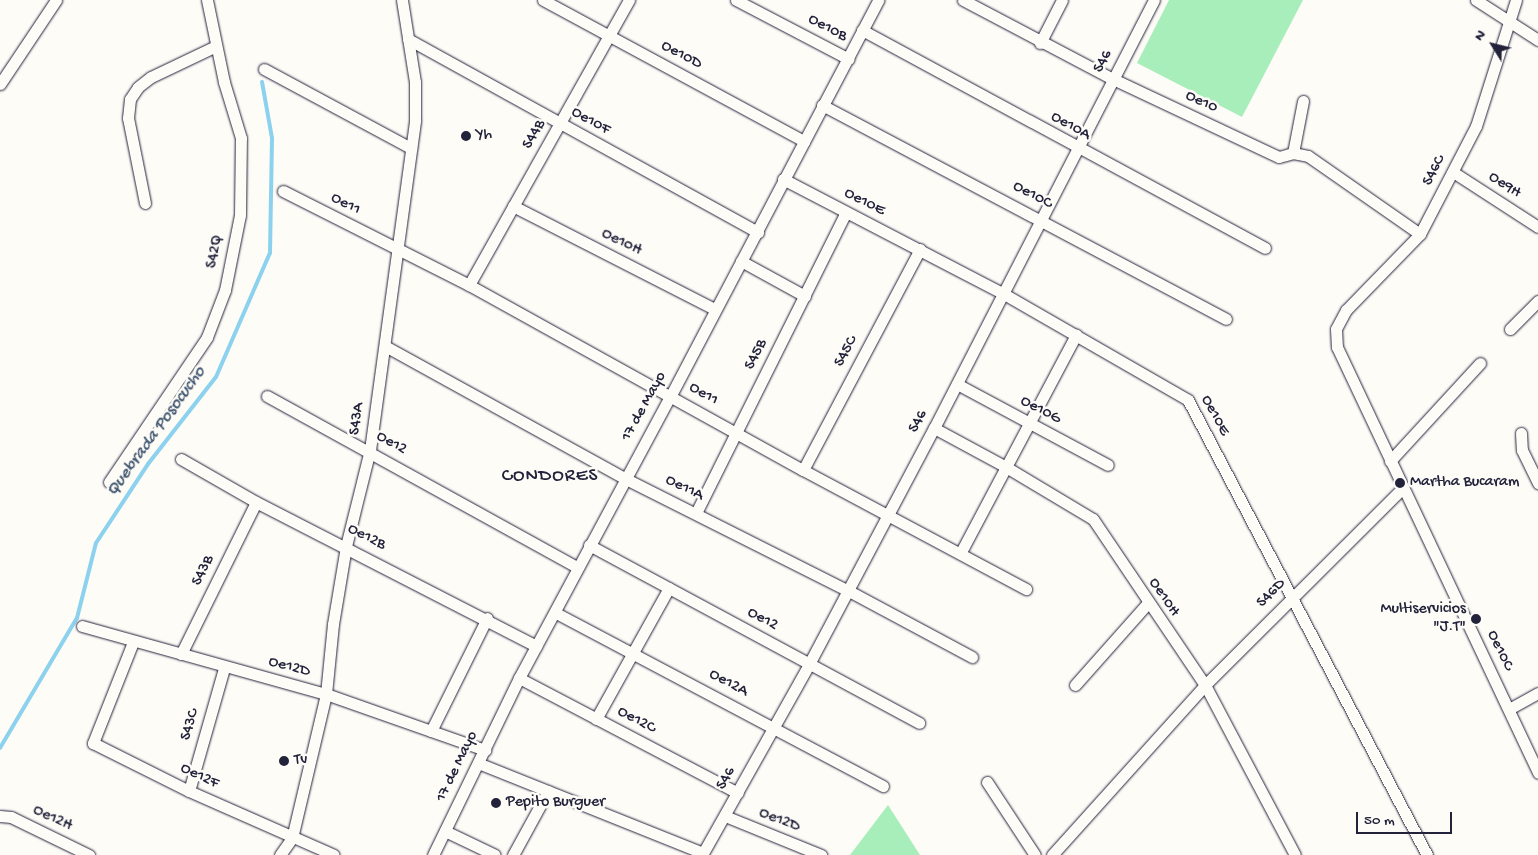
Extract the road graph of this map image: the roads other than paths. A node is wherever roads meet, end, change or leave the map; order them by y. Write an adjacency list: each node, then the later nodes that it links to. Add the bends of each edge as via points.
1 (56, 0): 23 (street)
2 (206, 0): 19 (street, S42Q)
3 (402, 0): 16 (street, S43A)
4 (543, 0): 15 (street, Oe10D)
5 (629, 0): 15 (street, S44B)
6 (736, 0): 20 (street, Oe10B)
7 (878, 0): 14 (street, 17 de Mayo)
8 (963, 0): 18 (street, Oe10)
9 (1062, 0): 18 (street)
10 (1154, 0): 22 (street, S46)
11 (1476, 0): 13 (street)
12 (1516, 0): 13 (street, S46C)
13 (1511, 24): 17 (street); 31 (street, S46C, via 1476,126)
14 (862, 30): 20 (street, 17 de Mayo); 29 (street, Oe10A)
15 (609, 36): 26 (street, S44B); 27 (street, Oe10D)
16 (408, 39): 26 (street, Oe10F); 28 (street, S43A, via 415,82)
17 (1538, 40)
18 (1040, 43): 22 (street, Oe10)
19 (216, 46): 34 (street, via 150,77 138,86 130,99 128,118); 69 (street, S42Q, via 241,138 243,175 240,215 225,290 207,337)
20 (849, 59): 25 (street, 17 de Mayo)
21 (264, 69): 28 (street)
22 (1113, 79): 29 (street, S46); 30 (street, Oe10, via 1279,157)
23 (0, 84)
24 (1302, 102): 30 (street)
25 (822, 105): 27 (street, 17 de Mayo); 37 (street, Oe10C)
26 (560, 124): 35 (street, S44B); 39 (street, Oe10F)
27 (804, 141): 32 (street, 17 de Mayo)
28 (411, 148): 41 (street, S43A)
29 (1078, 150): 37 (street, S46); 42 (street, Oe10A)
30 (1292, 153): 40 (street, Oe10, via 1308,156)
31 (1453, 172): 38 (street, Oe9H); 40 (street, S46C)
32 (783, 179): 36 (street, Oe10E); 39 (street, 17 de Mayo)
33 (283, 191): 41 (street, Oe11)
34 (145, 203)
35 (513, 206): 45 (street, S44B); 49 (street, Oe10H)
36 (846, 212): 43 (street, Oe10E); 47 (street, S45B)
37 (1043, 220): 46 (street, S46); 50 (street, Oe10C)
38 (1538, 227)
39 (758, 232): 44 (street, 17 de Mayo)
40 (1420, 234): 64 (street, S46C, via 1346,310 1336,329 1337,347)
41 (395, 248): 45 (street, Oe11); 53 (street, S43A)
42 (1265, 248)
43 (920, 250): 46 (street, Oe10E); 67 (street, S45C)
44 (741, 262): 47 (street); 49 (street, 17 de Mayo)
45 (469, 285): 56 (street, Oe11)
46 (1004, 294): 52 (street, Oe10E); 55 (street, S46)
47 (804, 296): 60 (street, S45B)
48 (1538, 301): 51 (street)
49 (714, 309): 56 (street, 17 de Mayo)
50 (1226, 319)
51 (1510, 328)
52 (1076, 334): 58 (street); 82 (street, Oe10E, via 1188,400)
53 (385, 346): 62 (street, S43A); 68 (street, Oe11A)
54 (1480, 363): 64 (street)
55 (957, 384): 58 (street, Oe10G); 59 (street, S46)
56 (672, 395): 60 (street, Oe11); 68 (street, 17 de Mayo)
57 (267, 396): 62 (street, Oe12)
58 (1028, 423): 65 (street, Oe10G); 66 (street)
59 (934, 428): 66 (street, Oe10H); 74 (street, S46)
60 (736, 432): 67 (street, Oe11); 73 (street, S45B)
61 (1521, 433): 70 (street, via 1522,450)
62 (370, 450): 76 (street, S43A); 78 (street, Oe12)
63 (181, 459): 72 (street, Oe12B)
64 (1390, 461): 71 (street)
65 (1108, 465)
66 (1006, 467): 77 (street); 83 (street, Oe10H, via 1093,519)
67 (803, 470): 74 (street, Oe11)
68 (624, 478): 73 (street, Oe11A); 75 (street, 17 de Mayo)
69 (109, 482)
70 (1538, 482)
71 (1402, 489): 82 (street, S46D); 99 (street, Oe10C)
72 (256, 502): 76 (street, Oe12B); 90 (street, S43B)
73 (696, 513): 81 (street, Oe11A)
74 (887, 516): 77 (street, Oe11); 81 (street, S46)
75 (589, 545): 78 (street, 17 de Mayo); 79 (street, Oe12)
76 (346, 546): 85 (street, Oe12B); 98 (street, S43A)
77 (961, 552): 80 (street, Oe11)
78 (577, 567): 84 (street, 17 de Mayo)
79 (669, 588): 89 (street); 92 (street, Oe12)
80 (1026, 588)
81 (847, 590): 91 (street, Oe11A); 92 (street, S46)
82 (1293, 596): 96 (street, S46D); 128 (street, Oe10E)
83 (1147, 604): 95 (street); 96 (street, Oe10H)
84 (556, 613): 88 (street, 17 de Mayo); 89 (street, Oe12A)
85 (487, 618): 88 (street, Oe12B); 103 (street)
86 (82, 626): 87 (street, Oe12D)
87 (133, 642): 90 (street, Oe12D); 109 (street, Oe12F, via 94,743)
88 (536, 646): 94 (street, 17 de Mayo)
89 (635, 653): 100 (street); 102 (street, Oe12A)
90 (181, 654): 93 (street, Oe12D)
91 (972, 657)
92 (809, 664): 101 (street, Oe12); 102 (street, S46)
93 (224, 668): 98 (street, Oe12D); 109 (street, S43C)
94 (519, 678): 100 (street, Oe12C); 104 (street, 17 de Mayo)
95 (1075, 684)
96 (1205, 685): 116 (street, Oe10H); 126 (street, S46D)
97 (1538, 693): 99 (street)
98 (326, 694): 103 (street, Oe12D); 115 (street, S43A)
99 (1509, 710): 106 (street, Oe10C)
100 (596, 719): 111 (street, Oe12C)
101 (919, 723)
102 (774, 727): 108 (street, Oe12A); 111 (street, S46)
103 (431, 730): 104 (street, Oe12D)
104 (485, 750): 105 (street, 17 de Mayo)
105 (478, 763): 110 (street); 114 (street, 17 de Mayo)
106 (1538, 774)
107 (987, 782): 125 (street)
108 (883, 786)
109 (189, 791): 115 (street, Oe12F)
110 (548, 791): 117 (street); 123 (street)
111 (738, 793): 113 (street, S46)
112 (0, 816): 118 (street, Oe12H, via 11,816)
113 (725, 816): 117 (street, S46); 124 (street, Oe12D)
114 (445, 831): 121 (street, 17 de Mayo); 122 (street)
115 (292, 838): 119 (street); 120 (street, Oe12F)
116 (1293, 852): 127 (street)
117 (703, 854)
118 (89, 855)
119 (280, 855)
120 (334, 855)
121 (433, 855)
122 (495, 855)
123 (513, 855)
124 (821, 855)
125 (1035, 855)
126 (1052, 855)
127 (1281, 855)
128 (1428, 855)

